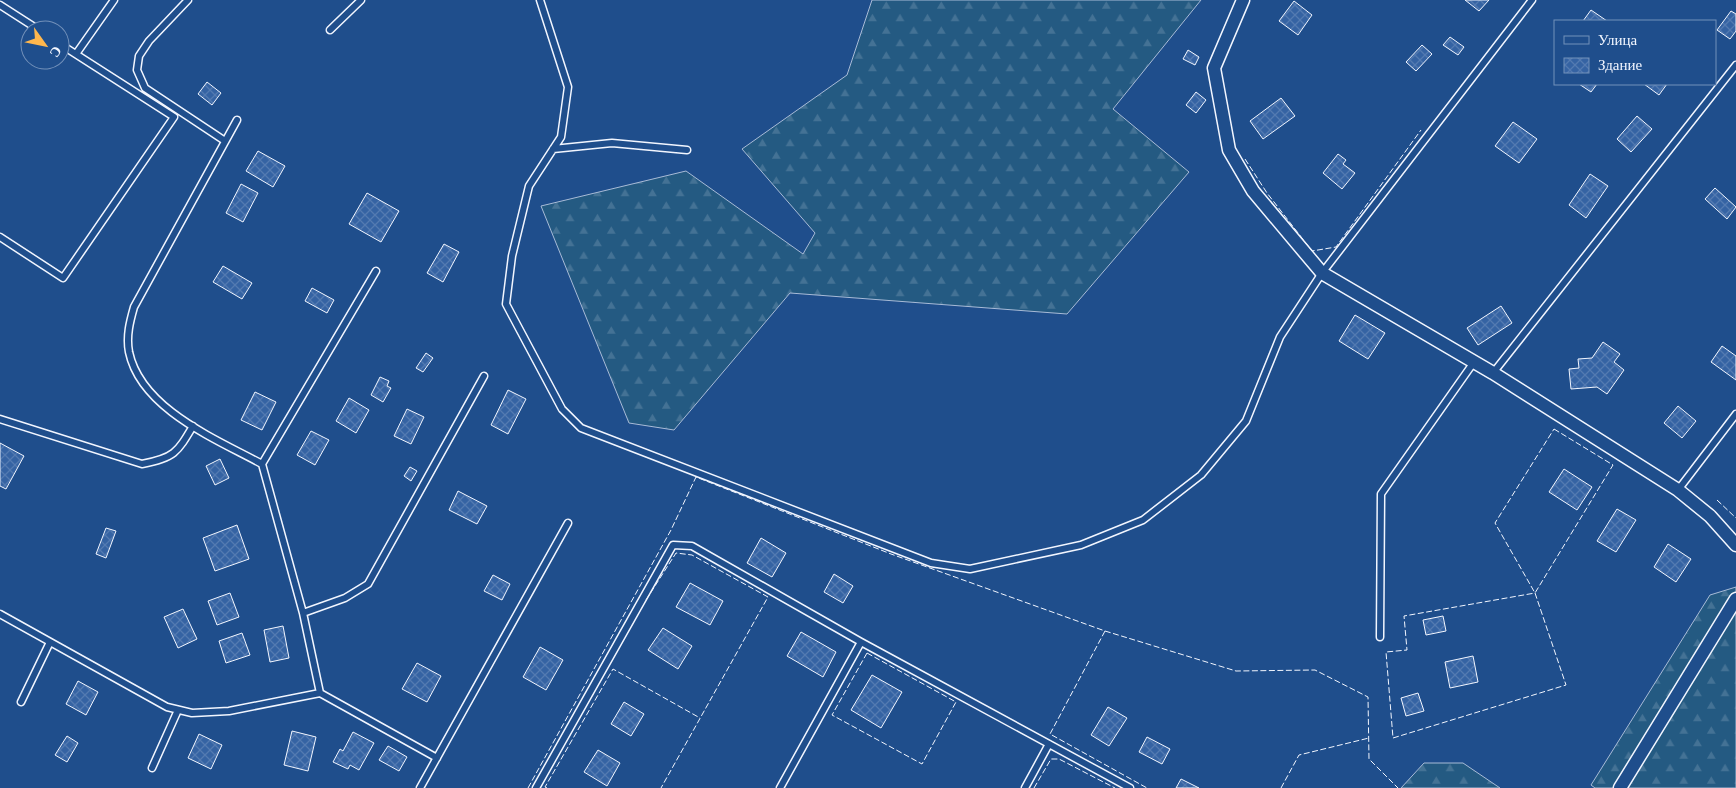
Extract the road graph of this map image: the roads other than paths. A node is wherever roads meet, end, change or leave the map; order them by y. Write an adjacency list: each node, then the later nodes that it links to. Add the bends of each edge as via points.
1 (114, 0): 11 (lane)
2 (188, 0): 14 (lane, via 149,41 139,56 137,70 145,88)
3 (361, 0): 9 (lane)
4 (540, 0): 15 (lane, via 568,87 561,136)
5 (1243, 0): 19 (street, via 1214,68 1228,150 1253,191)
6 (1532, 0): 19 (lane)
7 (0, 5): 8 (lane)
8 (23, 20)
9 (330, 30)
10 (70, 50): 11 (lane)
11 (76, 54): 17 (lane, via 174,117 63,278)
12 (1736, 64): 21 (lane)
13 (237, 120): 14 (lane)
14 (225, 141): 25 (lane, via 134,307 128,329 129,352 138,377 156,398)
15 (552, 149): 16 (lane, via 612,143); 19 (lane, via 529,186 512,256 506,304 562,409 581,428 931,563 970,569 1081,545 1143,520 1200,476 1246,421 1280,337)
16 (687, 150)
17 (0, 237)
18 (376, 270): 26 (lane)
19 (1322, 274): 20 (street)
20 (1474, 362): 21 (street); 33 (lane, via 1381,494)
21 (1493, 373): 27 (street)
22 (484, 376): 31 (lane, via 368,584 344,598)
23 (1736, 414): 27 (lane)
24 (0, 419): 25 (lane, via 142,464 161,461 178,452)
25 (192, 426): 26 (lane)
26 (262, 464): 31 (lane)
27 (1678, 490): 29 (street, via 1710,516)
28 (568, 523): 40 (lane)
29 (1736, 544)
30 (1736, 599): 47 (street)
31 (303, 613): 36 (lane)
32 (0, 614): 34 (lane)
33 (1380, 637)
34 (50, 642): 37 (lane); 38 (lane, via 166,707)
35 (861, 642): 39 (lane); 43 (lane, via 692,546 673,545); 44 (lane)
36 (320, 693): 38 (lane, via 229,711 192,713); 40 (lane)
37 (21, 702)
38 (178, 710): 41 (lane)
39 (1049, 744): 45 (lane); 46 (lane)
40 (437, 758): 42 (lane)
41 (152, 768)
42 (420, 788)
43 (536, 788)
44 (780, 788)
45 (1025, 788)
46 (1130, 788)
47 (1620, 788)

